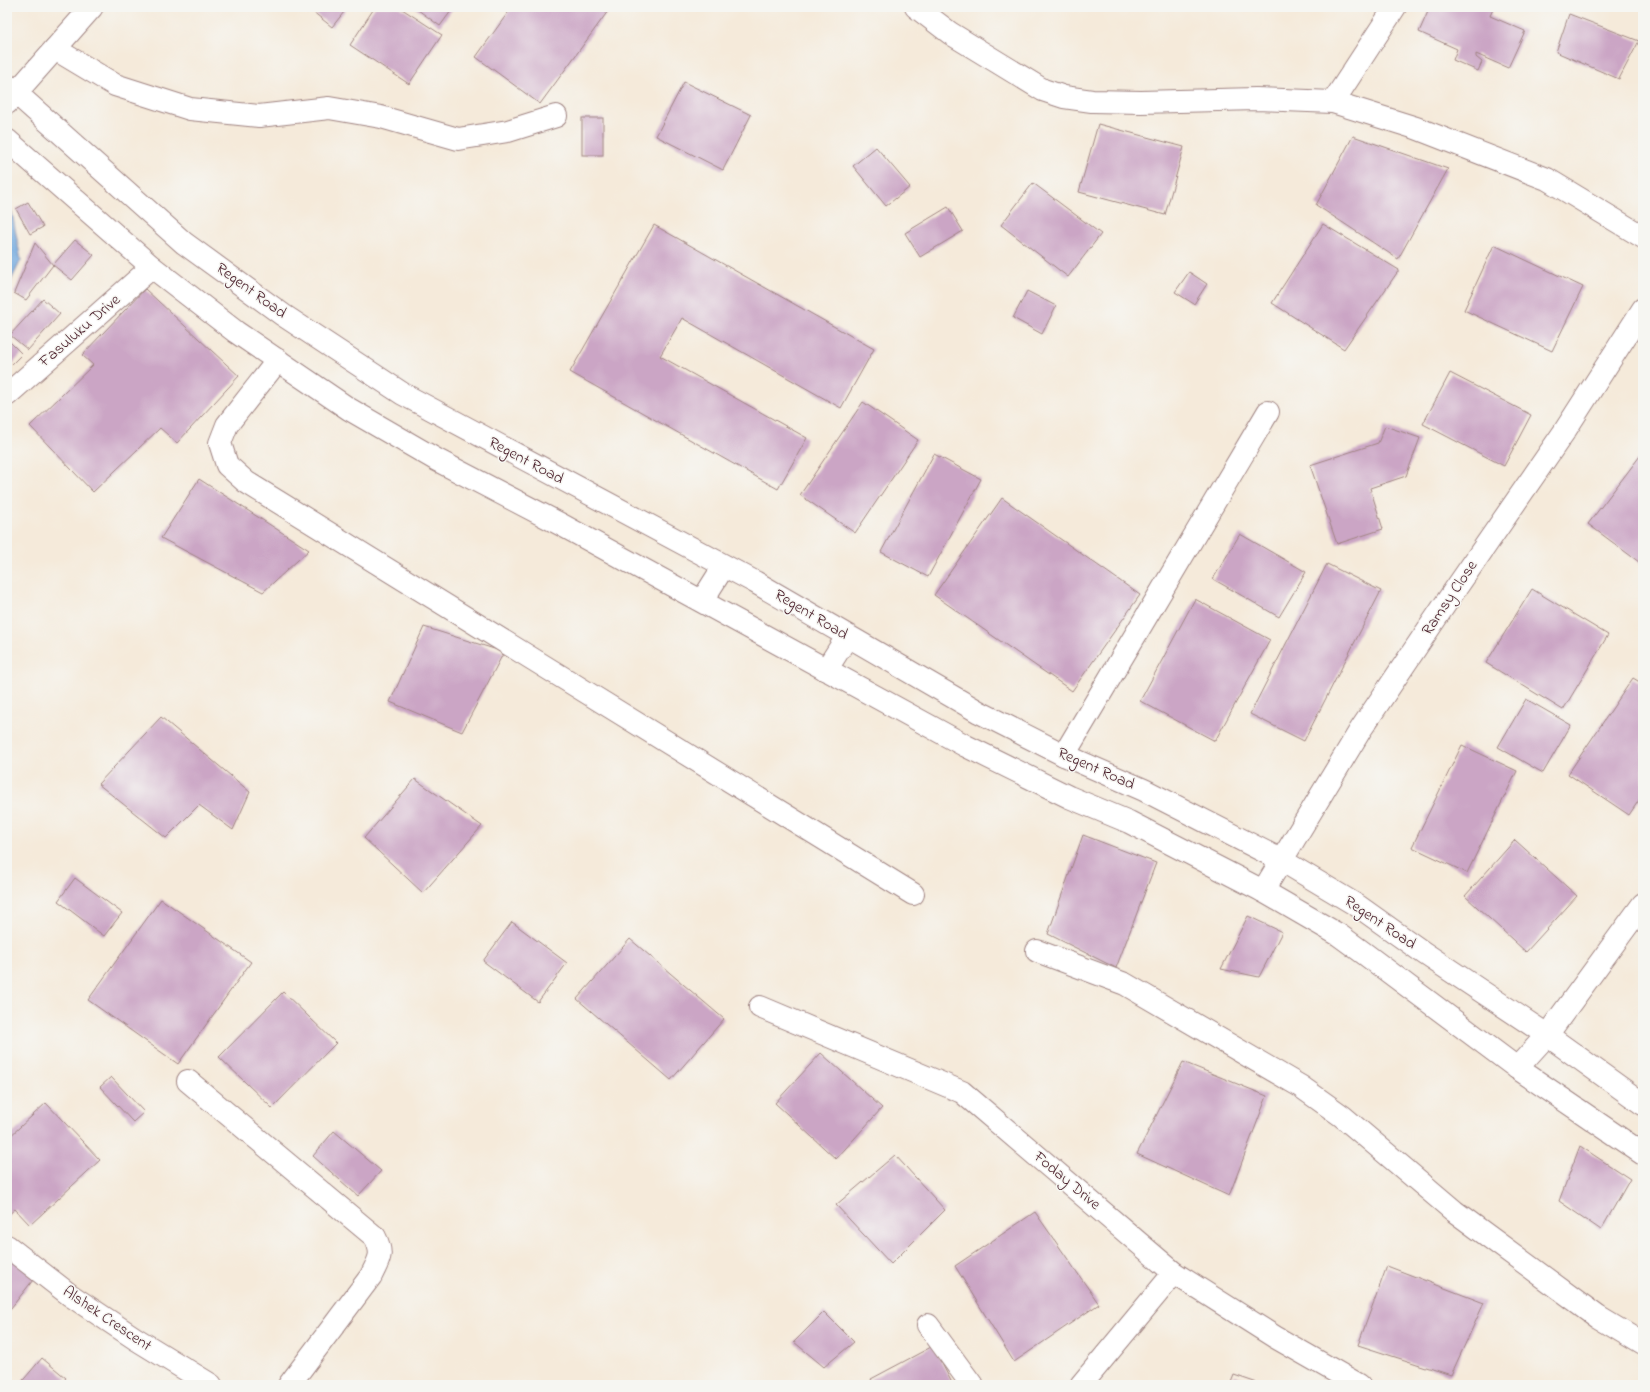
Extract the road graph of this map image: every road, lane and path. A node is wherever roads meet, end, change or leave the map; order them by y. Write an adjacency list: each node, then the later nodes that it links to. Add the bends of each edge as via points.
1 (92, 7): 4 (street)
2 (916, 7): 6 (street, via 950,33 1043,90 1064,97 1134,102 1256,99)
3 (1394, 7): 6 (street)
4 (54, 49): 5 (street); 7 (street, via 115,85 190,109 259,116 329,108 381,117 458,139 508,131)
5 (10, 94): 15 (street, Regent Road, via 184,243 283,315 403,394)
6 (1333, 102): 9 (street, via 1416,128 1547,179)
7 (556, 116)
8 (7, 140): 10 (street, Regent Road)
9 (1643, 237)
10 (152, 267): 12 (street, Regent Road, via 236,332); 13 (street, Fasuluku Drive)
11 (1643, 309): 20 (street, Ramsy Close, via 1564,432 1361,729)
12 (278, 360): 16 (street, Regent Road, via 349,409 437,460); 22 (street, via 227,425 220,443 227,465 246,482)
13 (7, 395)
14 (1268, 412): 19 (street)
15 (724, 566): 16 (street); 17 (street, Regent Road)
16 (702, 601): 18 (street, Regent Road)
17 (847, 636): 18 (street); 19 (street, Regent Road, via 979,712)
18 (826, 670): 21 (street, Regent Road, via 972,749 1069,797 1136,826)
19 (1064, 755): 20 (street, Regent Road, via 1144,790)
20 (1281, 860): 21 (street, Ramsy Close); 26 (street, Regent Road, via 1358,906)
21 (1263, 891): 27 (street, Regent Road, via 1360,950)
22 (913, 894)
23 (1643, 904): 26 (street)
24 (1037, 951): 34 (street, via 1125,984 1300,1086 1342,1116 1454,1211 1598,1316)
25 (760, 1007): 32 (street, Foday Drive, via 962,1092)
26 (1547, 1035): 27 (street); 29 (street, Regent Road)
27 (1517, 1068): 30 (street, Regent Road)
28 (188, 1081): 36 (street, via 375,1237 380,1247 381,1257 371,1276)
29 (1643, 1104)
30 (1643, 1154)
31 (7, 1246): 35 (street, Alshek Crescent, via 70,1295 136,1340)
32 (1174, 1273): 38 (street); 39 (street, Foday Drive, via 1275,1337)
33 (928, 1325): 37 (street)
34 (1643, 1344)
35 (211, 1385)
36 (289, 1385)
37 (972, 1385)
38 (1081, 1385)
39 (1359, 1385)

